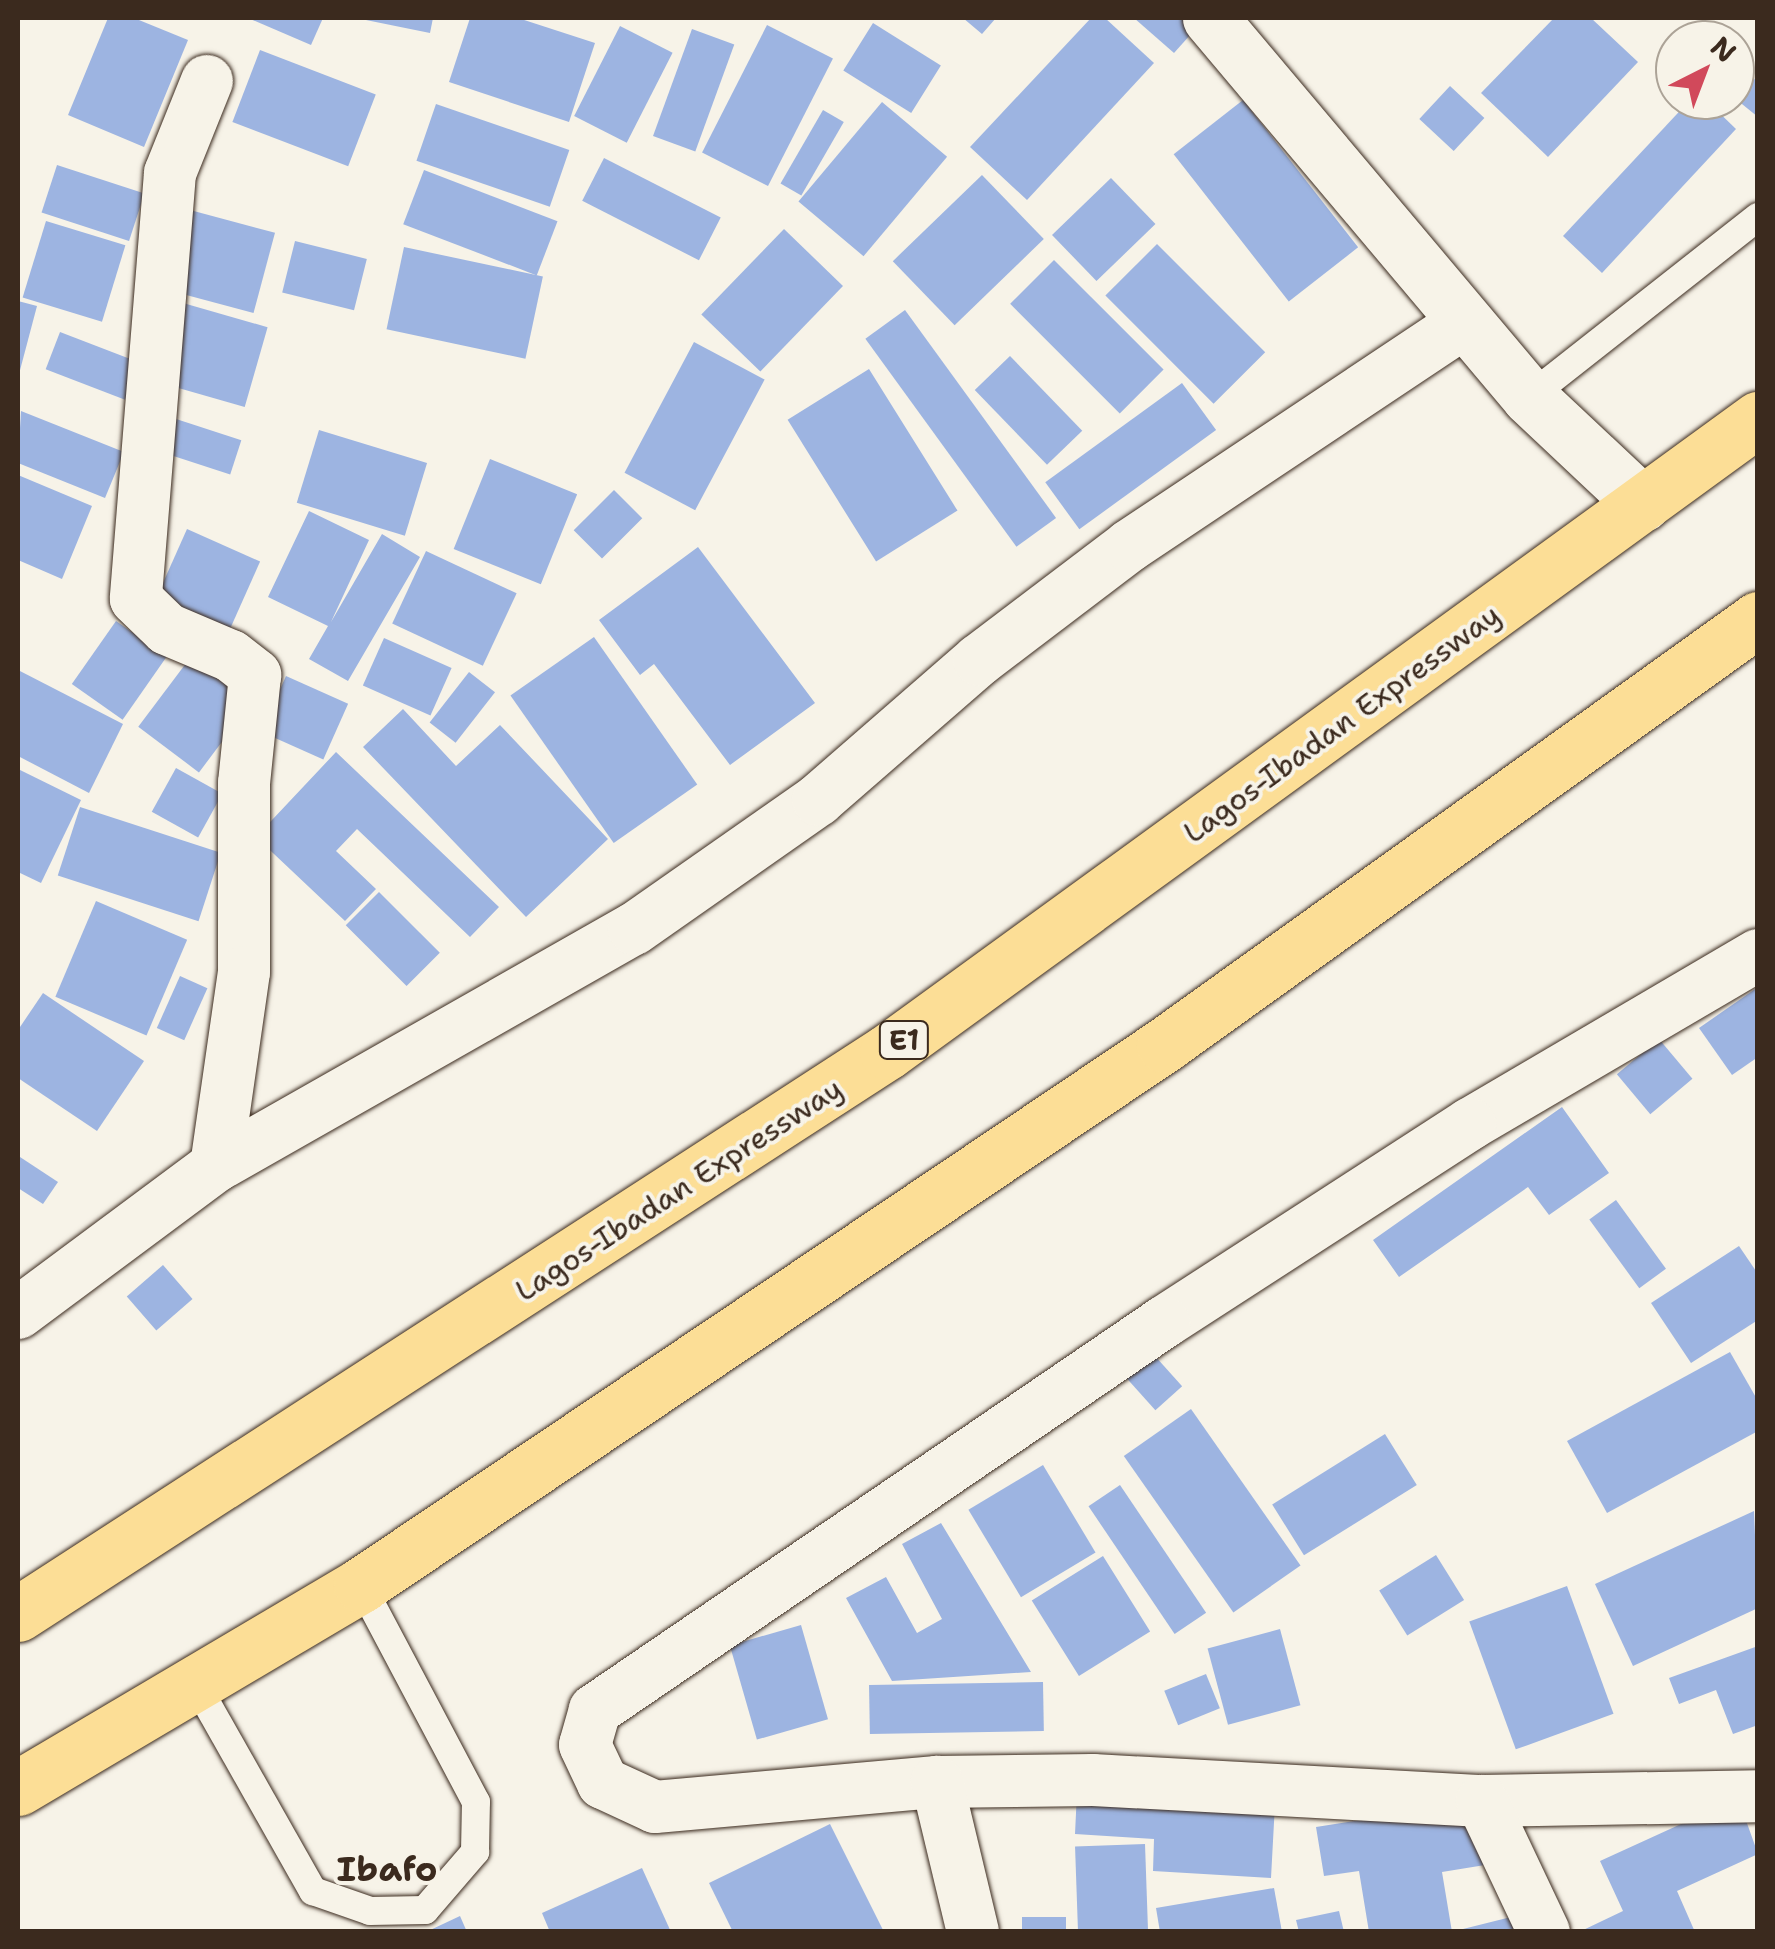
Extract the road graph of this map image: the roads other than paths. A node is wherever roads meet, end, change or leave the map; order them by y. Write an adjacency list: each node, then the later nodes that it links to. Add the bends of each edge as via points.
1 (1210, 18): 4 (street)
2 (206, 81): 10 (street, via 170,173 136,599 167,629 231,656 255,675 244,783 244,972)
3 (1758, 217): 5 (lane)
4 (1465, 322): 5 (street); 10 (street, via 1128,546 978,660 818,800 634,930)
5 (1529, 397): 7 (street)
6 (1758, 419): 7 (highway, Lagos-Ibadan Expressway / E1)
7 (1643, 504): 13 (highway, Lagos-Ibadan Expressway / E1, via 888,1052)
8 (1758, 620): 12 (highway, via 1164,1046)
9 (1758, 955): 15 (street, via 1470,1124 1164,1322 595,1710 586,1745 603,1782 655,1806)
10 (216, 1166): 11 (street)
11 (18, 1312)
12 (361, 1585): 14 (highway); 14 (lane, via 476,1802 475,1852 424,1910 370,1911 313,1891)
13 (18, 1614)
14 (193, 1679): 16 (highway)
15 (936, 1782): 18 (street, via 1092,1780); 19 (street)
16 (18, 1788)
17 (1758, 1796): 18 (street)
18 (1482, 1801): 20 (street)
19 (973, 1932)
20 (1544, 1932)

